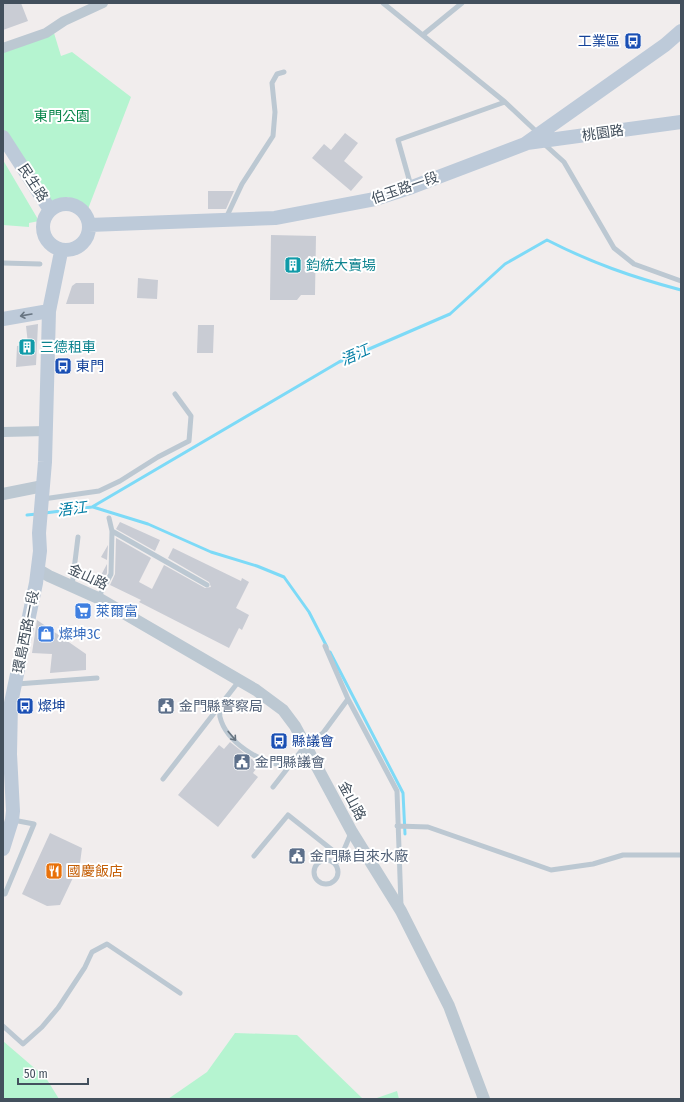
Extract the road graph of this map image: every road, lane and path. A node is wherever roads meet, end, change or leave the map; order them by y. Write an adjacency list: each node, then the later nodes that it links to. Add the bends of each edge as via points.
1 (103, 3): 6 (street, via 64,21 46,33)
2 (383, 3): 5 (lane)
3 (462, 3): 5 (lane)
4 (681, 31): 11 (main road)
5 (424, 34): 8 (lane)
6 (3, 48)
7 (284, 72): 15 (lane, via 277,74 272,83 275,112 273,136 242,184)
8 (505, 102): 11 (lane); 13 (lane, via 398,140)
9 (681, 122): 11 (main road, 桃園路)
10 (3, 137): 14 (main road, 民生路)
11 (539, 138): 12 (main road, 桃園路); 20 (lane, via 564,162 614,248 634,264)
12 (524, 144): 13 (main road, 伯玉路一段)
13 (412, 187): 15 (main road, 伯玉路一段, via 375,199 275,218)
14 (50, 210): 16 (main road, via 64,204 78,207); 17 (main road, via 42,231 50,244)
15 (226, 219): 16 (main road, 伯玉路一段)
16 (89, 225): 17 (main road, via 89,232 83,244)
17 (61, 252): 21 (main road)
18 (3, 263): 19 (lane)
19 (40, 264)
20 (681, 281)
21 (48, 311): 22 (main road, one-way to 22); 24 (main road)
22 (3, 319)
23 (175, 394): 26 (lane, via 192,416 190,441 158,456 120,481 99,491)
24 (46, 431): 25 (street); 26 (main road)
25 (3, 432)
26 (42, 492): 27 (street); 31 (main road, 環島西路一段)
27 (3, 494)
28 (109, 518): 29 (lane)
29 (112, 531): 32 (lane); 34 (lane, via 111,574)
30 (78, 537): 33 (lane)
31 (37, 569): 33 (street, 金山路); 38 (main road, 環島西路一段)
32 (207, 585)
33 (72, 586): 34 (street, 金山路)
34 (98, 598): 37 (street, 金山路)
35 (325, 646): 39 (lane)
36 (97, 678): 38 (lane)
37 (239, 680): 40 (lane); 42 (street, 金山路, via 283,710)
38 (17, 684): 41 (main road, 環島西路一段)
39 (348, 699): 42 (lane, via 323,733); 47 (lane, via 397,791)
40 (223, 701): 43 (lane, one-way to 43, via 220,716 227,731 242,747 265,762 285,765); 44 (lane)
41 (7, 702): 46 (main road, 環島西路一段)
42 (305, 746): 43 (lane); 48 (street, 金山路)
43 (293, 760): 45 (lane)
44 (163, 779)
45 (273, 787)
46 (12, 820): 49 (main road, 環島西路一段); 54 (lane, via 34,824 5,894)
47 (397, 826): 50 (lane, via 428,827 551,870 592,864 623,855); 55 (lane)
48 (352, 832): 52 (lane); 55 (street, 金山路)
49 (3, 849)
50 (681, 855)
51 (254, 856): 52 (lane, via 288,815)
52 (341, 857): 53 (lane)
53 (335, 864): 53 (lane, via 328,860 317,863 314,870 318,881 329,884 336,879 339,871)
54 (3, 893)
55 (401, 911): 58 (street, 金山路, via 450,1006)
56 (180, 993): 57 (lane, via 107,944 92,952 58,1008 23,1044)
57 (3, 1026)
58 (484, 1099)

